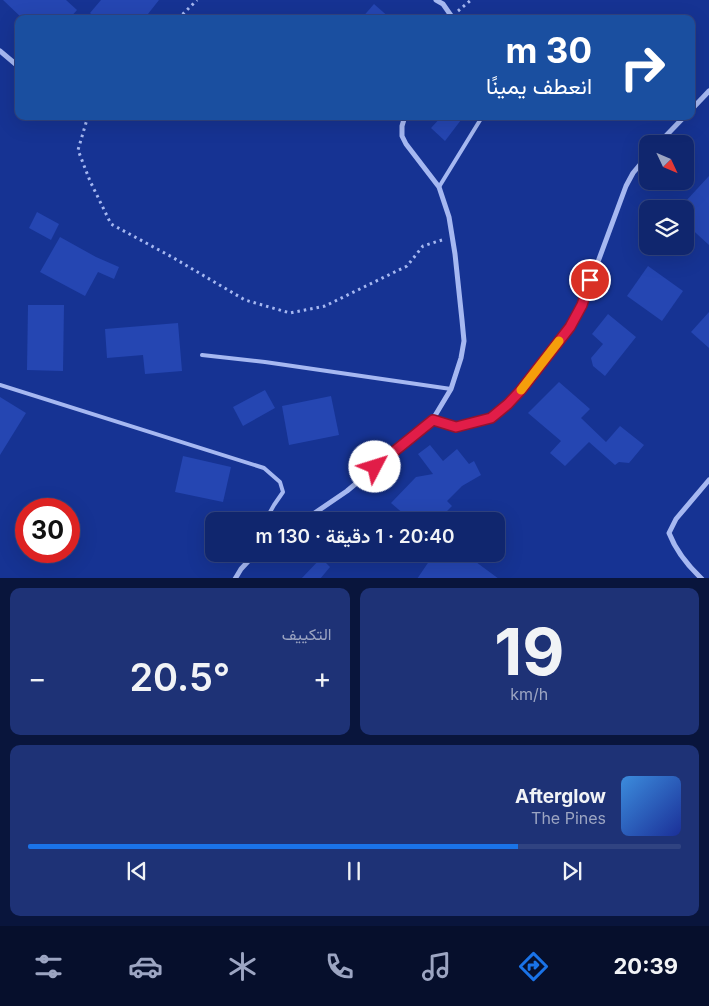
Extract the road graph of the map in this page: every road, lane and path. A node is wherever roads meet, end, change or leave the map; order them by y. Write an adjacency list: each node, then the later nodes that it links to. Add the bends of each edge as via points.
1 (197, 0): 4 (path)
2 (436, 0): 5 (street)
3 (471, 0): 6 (path)
4 (182, 15)
5 (450, 15)
6 (455, 15)
7 (0, 51): 8 (street)
8 (15, 64)
9 (709, 91): 10 (street)
10 (695, 106)
11 (87, 120): 18 (path, via 78,150 111,224 246,300 290,313 325,306 407,266 423,246)
12 (404, 120): 17 (street, via 402,136 406,144)
13 (480, 120): 17 (lane)
14 (681, 120): 15 (street)
15 (667, 135)
16 (639, 166): 22 (street, via 626,186 582,305 570,327 521,390 491,418 456,427)
17 (439, 187): 18 (street)
18 (452, 237): 21 (street, via 464,341)
19 (202, 356): 21 (lane)
20 (0, 385): 24 (lane, via 264,468 280,482 283,492)
21 (450, 389): 22 (street)
22 (433, 420): 25 (street)
23 (709, 480): 28 (street, via 676,519 669,533 689,567)
24 (270, 512)
25 (316, 512)
26 (248, 562): 27 (street)
27 (235, 578)
28 (702, 578)

